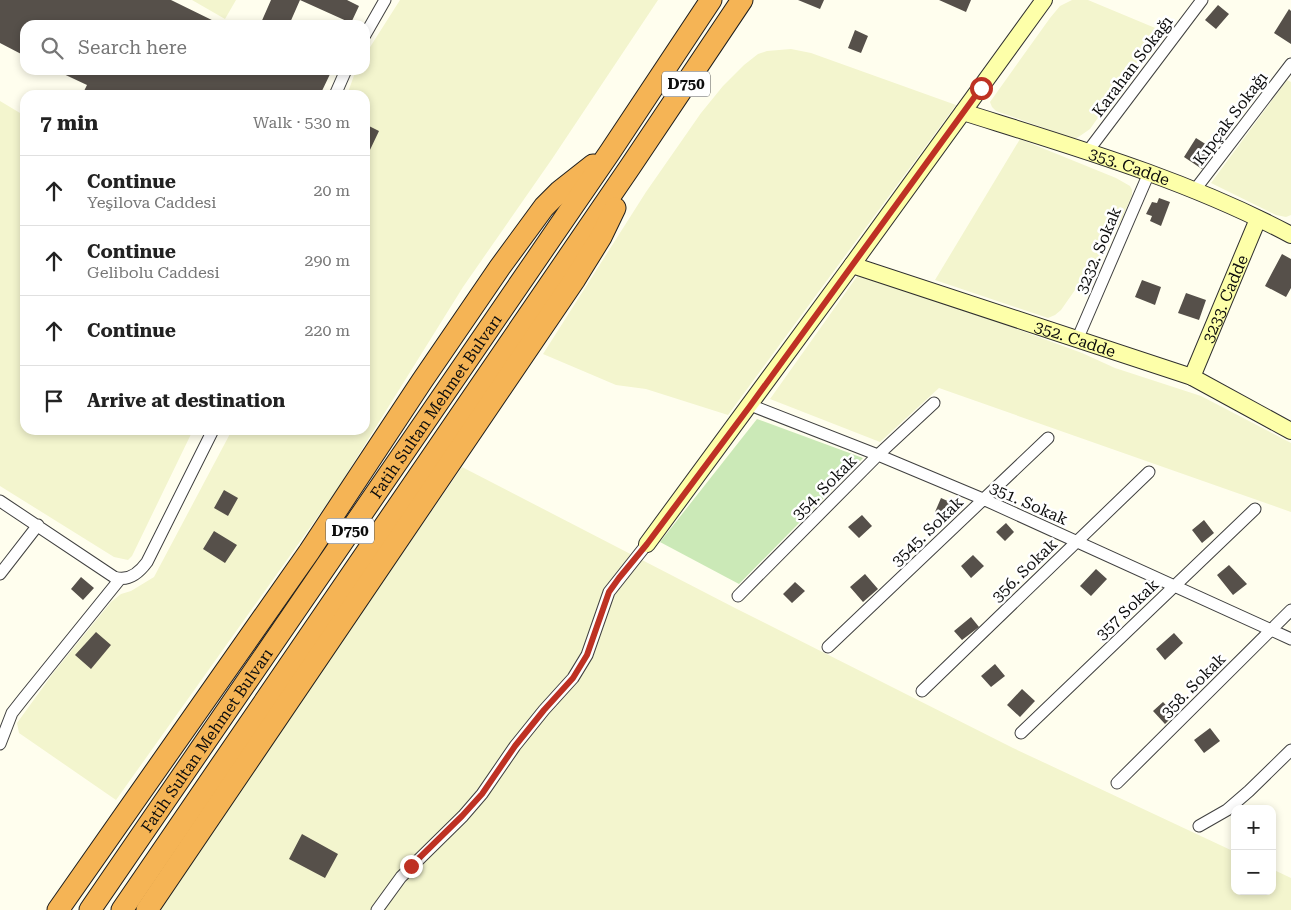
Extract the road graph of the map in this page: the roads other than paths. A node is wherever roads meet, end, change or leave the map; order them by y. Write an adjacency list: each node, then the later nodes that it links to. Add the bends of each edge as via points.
1 (386, 0): 7 (street)
2 (711, 0): 13 (highway, Fatih Sultan Mehmet Bulvarı / D750)
3 (751, 0): 6 (street)
4 (1044, 0): 11 (street)
5 (1202, 0): 12 (street, Karahan Sokağı)
6 (738, 7): 14 (highway, Fatih Sultan Mehmet Bulvarı / D750)
7 (370, 27)
8 (1291, 64): 16 (street, Kıpçak Sokağı)
9 (344, 75): 10 (street)
10 (337, 90)
11 (963, 112): 12 (street, 353. Cadde); 19 (street)
12 (1088, 151): 15 (street, 353. Cadde)
13 (610, 152): 49 (highway, via 544,207 500,267 309,552); 50 (highway, Fatih Sultan Mehmet Bulvarı / D750)
14 (630, 168): 51 (highway, Fatih Sultan Mehmet Bulvarı / D750); 52 (highway, via 613,214 575,279)
15 (1149, 173): 16 (street, 353. Cadde); 20 (street, 3232. Sokak)
16 (1194, 191): 17 (street, 353. Cadde)
17 (1258, 219): 18 (street, 353. Cadde); 21 (street, 3233. Cadde)
18 (1290, 233)
19 (852, 265): 20 (street, 352. Cadde); 23 (street)
20 (1077, 340): 21 (street, 352. Cadde)
21 (1192, 378): 24 (street, 352. Cadde)
22 (934, 403): 27 (street, 354. Sokak)
23 (750, 406): 27 (street, 351. Sokak); 34 (street)
24 (1291, 430)
25 (210, 435): 36 (street, via 147,562 134,576)
26 (1048, 438): 29 (street, 3545. Sokak)
27 (878, 455): 29 (street, 351. Sokak); 38 (street, 354. Sokak)
28 (1149, 472): 33 (street, 356. Sokak)
29 (983, 500): 33 (street, 351. Sokak); 42 (street, 3545. Sokak)
30 (0, 501): 32 (street)
31 (1255, 509): 37 (street, 357 Sokak)
32 (38, 525): 35 (street); 36 (street)
33 (1076, 542): 37 (street, 351. Sokak); 43 (street, 356. Sokak)
34 (647, 544): 53 (street, via 609,592 587,655 573,678 515,746 482,794 401,877)
35 (0, 574)
36 (120, 579): 45 (street, via 12,713)
37 (1174, 586): 40 (street, 351. Sokak); 44 (street, 357 Sokak)
38 (738, 596)
39 (1291, 610): 40 (street, 358. Sokak)
40 (1271, 630): 41 (street, 351. Sokak); 47 (street, 358. Sokak)
41 (1291, 639)
42 (828, 647)
43 (922, 692)
44 (1021, 733)
45 (0, 744)
46 (1289, 754): 48 (street, via 1227,810)
47 (1117, 783)
48 (1199, 826)
49 (58, 910)
50 (90, 910)
51 (122, 910)
52 (146, 910)
53 (377, 910)

